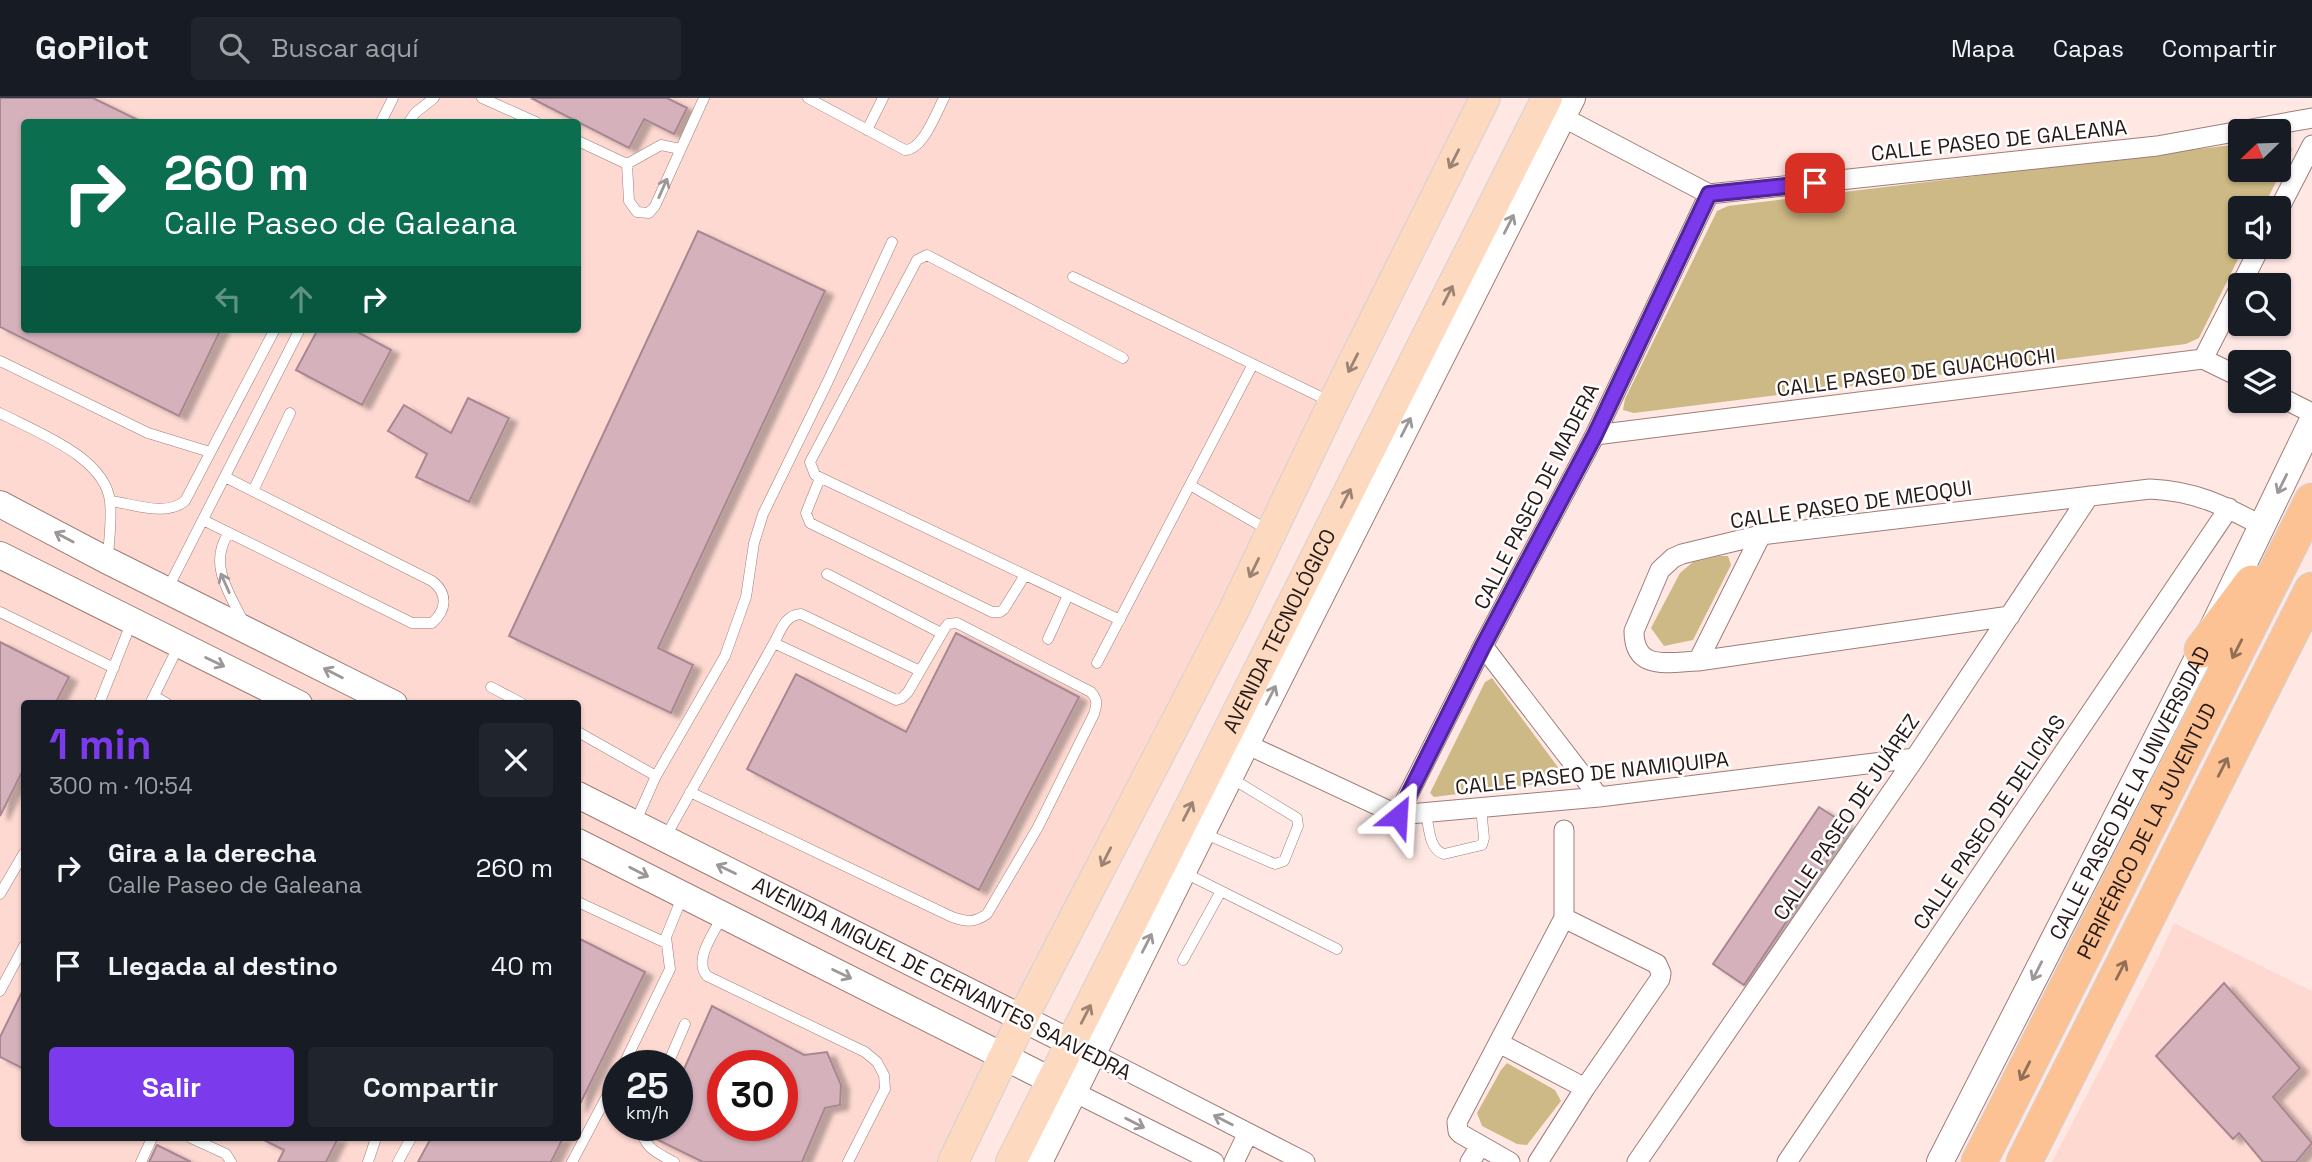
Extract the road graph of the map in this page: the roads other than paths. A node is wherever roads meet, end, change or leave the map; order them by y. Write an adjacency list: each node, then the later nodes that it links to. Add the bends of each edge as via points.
1 (393, 98): 11 (lane)
2 (434, 98): 12 (lane)
3 (482, 98): 13 (lane)
4 (704, 98): 17 (lane)
5 (883, 98): 14 (lane)
6 (944, 98): 14 (lane, via 920,144 911,150)
7 (1485, 98): 32 (main road, one-way to 32)
8 (813, 99): 14 (lane)
9 (1556, 105): 19 (street); 82 (street, one-way to 9); 115 (main road, AVENIDA TECNOLÓGICO, one-way to 9)
10 (2312, 118): 19 (street, CALLE PASEO DE GALEANA, via 2157,146)
11 (382, 119)
12 (411, 119)
13 (529, 119)
14 (867, 130)
15 (581, 142): 18 (lane)
16 (2312, 145): 20 (street)
17 (680, 149): 18 (lane, via 661,145); 18 (lane, one-way to 17, via 629,201 637,212 649,213)
18 (627, 164)
19 (1709, 194): 37 (street, CALLE PASEO DE MADERA)
20 (2286, 196)
21 (892, 242): 84 (lane, via 763,514 746,597 724,656)
22 (1073, 277): 29 (lane)
23 (2228, 310): 27 (street)
24 (273, 333): 38 (lane)
25 (298, 333): 39 (lane)
26 (1123, 358): 40 (lane, via 922,256 810,462)
27 (2203, 359): 30 (street); 37 (street, CALLE PASEO DE GUACHOCHI)
28 (0, 361): 38 (lane, via 148,433)
29 (1253, 364): 32 (lane); 41 (lane)
30 (2228, 371)
31 (2291, 402): 33 (street)
32 (1333, 403): 50 (main road)
33 (2312, 412)
34 (0, 413): 44 (lane, via 75,452 96,472)
35 (290, 414): 42 (lane)
36 (2312, 422): 49 (street, CALLE PASEO DE LA UNIVERSIDAD, one-way to 49)
37 (1595, 435): 69 (street, CALLE PASEO DE MADERA)
38 (210, 452): 44 (lane, via 185,501 176,509)
39 (225, 477): 42 (lane); 48 (lane)
40 (820, 478): 56 (lane); 56 (lane, via 806,513 810,523 992,612 1004,609)
41 (1190, 485): 50 (lane); 63 (lane)
42 (253, 491): 51 (lane, via 432,581 443,593 442,609 432,623 412,623)
43 (2089, 496): 47 (street, CALLE PASEO DE MEOQUI, via 2172,490); 52 (street, CALLE PASEO DE MEOQUI); 61 (street, CALLE PASEO DE JUÁREZ)
44 (110, 501): 54 (lane)
45 (2311, 502): 70 (highway); 147 (highway, PERIFÉRICO DE LA JUVENTUD, one-way to 147)
46 (0, 503): 54 (street, one-way to 46)
47 (2229, 508): 49 (street, CALLE PASEO DE MEOQUI); 145 (street, CALLE PASEO DE DELICIAS)
48 (203, 520): 51 (lane); 57 (lane)
49 (2262, 526): 70 (street, CALLE PASEO DE LA UNIVERSIDAD)
50 (1272, 532): 111 (main road, one-way to 111)
51 (228, 534): 64 (lane, one-way to 51, via 220,571 219,550)
52 (1761, 535): 71 (street); 71 (street, CALLE PASEO DE MEOQUI, via 1682,554 1660,570 1634,631 1637,647 1647,660 1656,663)
53 (0, 555): 62 (street)
54 (108, 561): 57 (street)
55 (827, 573): 65 (lane)
56 (1025, 575): 59 (lane)
57 (167, 590): 64 (street)
58 (2312, 590): 148 (highway, PERIFÉRICO DE LA JUVENTUD, one-way to 58)
59 (1068, 595): 63 (lane); 66 (lane)
60 (0, 612): 73 (lane)
61 (2010, 616): 71 (street, CALLE PASEO DE MEOQUI); 83 (street, CALLE PASEO DE JUÁREZ)
62 (132, 620): 68 (street); 73 (lane)
63 (1120, 620): 72 (lane)
64 (248, 631): 79 (street, one-way to 64)
65 (942, 633): 74 (lane); 86 (lane, via 948,624 960,624 1091,692 1097,704 1038,827 987,914 978,920 952,917)
66 (1048, 639)
67 (774, 643): 74 (lane, via 896,700 908,692); 74 (lane, via 787,620 801,614); 86 (lane)
68 (179, 644): 77 (lane); 78 (street, one-way to 78)
69 (1483, 646): 88 (street); 91 (street, CALLE PASEO DE MADERA)
70 (2202, 650): 146 (street, CALLE PASEO DE LA UNIVERSIDAD, one-way to 146)
71 (1698, 661)
72 (1097, 663)
73 (114, 668): 76 (lane)
74 (920, 671)
75 (491, 687): 80 (lane)
76 (101, 700)
77 (152, 700)
78 (291, 700)
79 (386, 700)
80 (515, 700)
81 (581, 734): 84 (lane)
82 (1246, 744): 85 (street); 91 (street)
83 (1915, 758): 88 (street, CALLE PASEO DE NAMIQUIPA); 144 (street, CALLE PASEO DE JUÁREZ)
84 (656, 776): 92 (lane)
85 (1230, 778): 94 (street); 94 (lane, via 1297,818 1284,862 1275,864)
86 (690, 792): 95 (lane)
87 (581, 797): 92 (street, AVENIDA MIGUEL DE CERVANTES SAAVEDRA)
88 (1599, 797): 89 (street, CALLE PASEO DE NAMIQUIPA)
89 (1481, 808): 90 (street, CALLE PASEO DE NAMIQUIPA); 90 (lane, via 1482,845 1444,854 1433,846)
90 (1426, 813): 91 (street, CALLE PASEO DE NAMIQUIPA)
91 (1398, 816)
92 (635, 824): 95 (street, AVENIDA MIGUEL DE CERVANTES SAAVEDRA)
93 (1563, 830): 104 (street)
94 (1202, 833): 98 (street)
95 (665, 839): 109 (street, AVENIDA MIGUEL DE CERVANTES SAAVEDRA, one-way to 95)
96 (581, 844): 101 (street, AVENIDA MIGUEL DE CERVANTES SAAVEDRA, one-way to 101)
97 (21, 858): 100 (lane)
98 (1182, 872): 99 (lane); 115 (street, one-way to 98)
99 (1221, 891): 106 (lane); 108 (lane)
100 (0, 894)
101 (683, 895): 103 (street, AVENIDA MIGUEL DE CERVANTES SAAVEDRA); 105 (lane)
102 (581, 903): 105 (lane)
103 (723, 915): 112 (street, AVENIDA MIGUEL DE CERVANTES SAAVEDRA, one-way to 112); 136 (lane, via 701,960 707,976 865,1052 884,1075 885,1089)
104 (1564, 918): 114 (street); 120 (street, via 1657,964 1661,973)
105 (666, 943): 116 (lane, via 670,969)
106 (1337, 949)
107 (21, 952): 110 (lane)
108 (1183, 960)
109 (951, 981): 111 (street, AVENIDA MIGUEL DE CERVANTES SAAVEDRA); 112 (street)
110 (0, 991)
111 (1023, 1017): 115 (street, AVENIDA MIGUEL DE CERVANTES SAAVEDRA); 118 (main road)
112 (933, 1020): 118 (street, AVENIDA MIGUEL DE CERVANTES SAAVEDRA)
113 (685, 1024): 117 (lane)
114 (1499, 1042): 120 (street); 128 (street, via 1457,1122 1458,1131)
115 (1082, 1048): 119 (main road, AVENIDA TECNOLÓGICO); 122 (street, AVENIDA MIGUEL DE CERVANTES SAAVEDRA, one-way to 115)
116 (630, 1050)
117 (674, 1050)
118 (1004, 1058): 119 (street, AVENIDA MIGUEL DE CERVANTES SAAVEDRA); 137 (main road)
119 (1063, 1086): 138 (main road, AVENIDA TECNOLÓGICO); 139 (street); 140 (street, AVENIDA MIGUEL DE CERVANTES SAAVEDRA, one-way to 140)
120 (1585, 1088): 143 (street)
121 (602, 1105): 134 (lane)
122 (1248, 1133): 141 (street); 142 (street, AVENIDA MIGUEL DE CERVANTES SAAVEDRA)
123 (151, 1141): 130 (lane)
124 (198, 1141): 131 (lane, via 226,1154)
125 (375, 1141): 132 (lane)
126 (409, 1141): 133 (lane)
127 (644, 1141): 135 (lane)
128 (1475, 1154): 129 (street)
129 (1506, 1161)
130 (141, 1162)
131 (232, 1162)
132 (368, 1162)
133 (398, 1162)
134 (572, 1162)
135 (674, 1162)
136 (848, 1162)
137 (953, 1162)
138 (1011, 1162)
139 (1039, 1162)
140 (1214, 1162)
141 (1234, 1162)
142 (1306, 1162)
143 (1538, 1162)
144 (1637, 1162)
145 (1787, 1162)
146 (1940, 1162)
147 (1979, 1162)
148 (2024, 1162)

